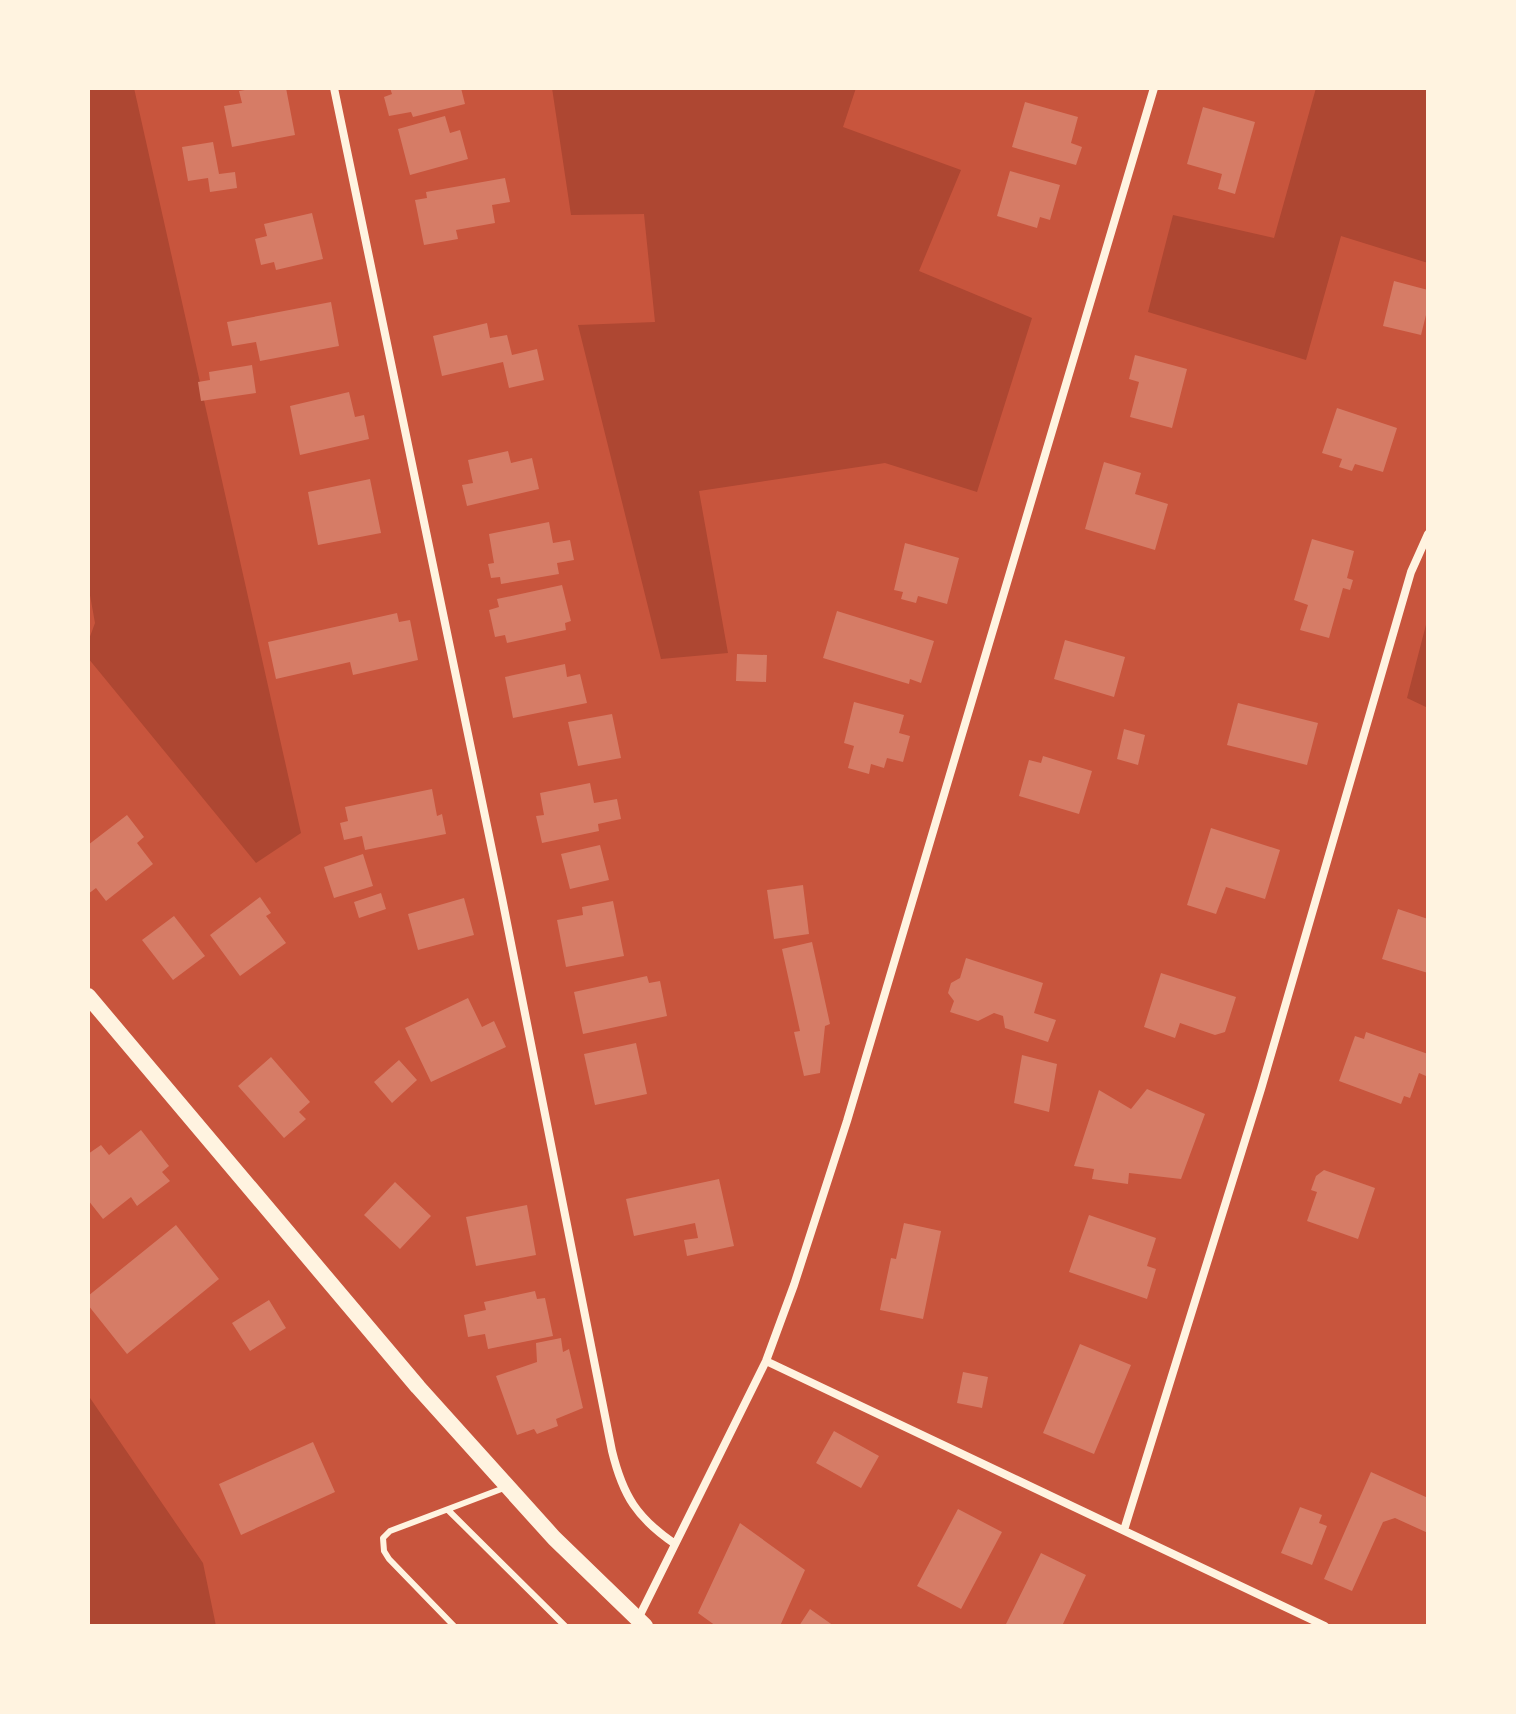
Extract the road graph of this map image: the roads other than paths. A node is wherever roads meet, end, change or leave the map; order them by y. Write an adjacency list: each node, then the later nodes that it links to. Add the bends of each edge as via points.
1 (334, 88): 9 (street, via 612,1451 630,1502)
2 (1154, 88): 5 (street, via 847,1121)
3 (1428, 534): 8 (street, via 1411,572 1261,1089)
4 (88, 996): 6 (main road)
5 (766, 1361): 8 (street); 9 (street)
6 (507, 1486): 7 (lane); 10 (main road)
7 (448, 1510): 11 (lane, via 390,1531 383,1543 389,1559); 12 (lane)
8 (1124, 1530): 13 (street)
9 (675, 1544): 10 (street)
10 (641, 1623)
11 (454, 1626)
12 (565, 1626)
13 (1325, 1626)

